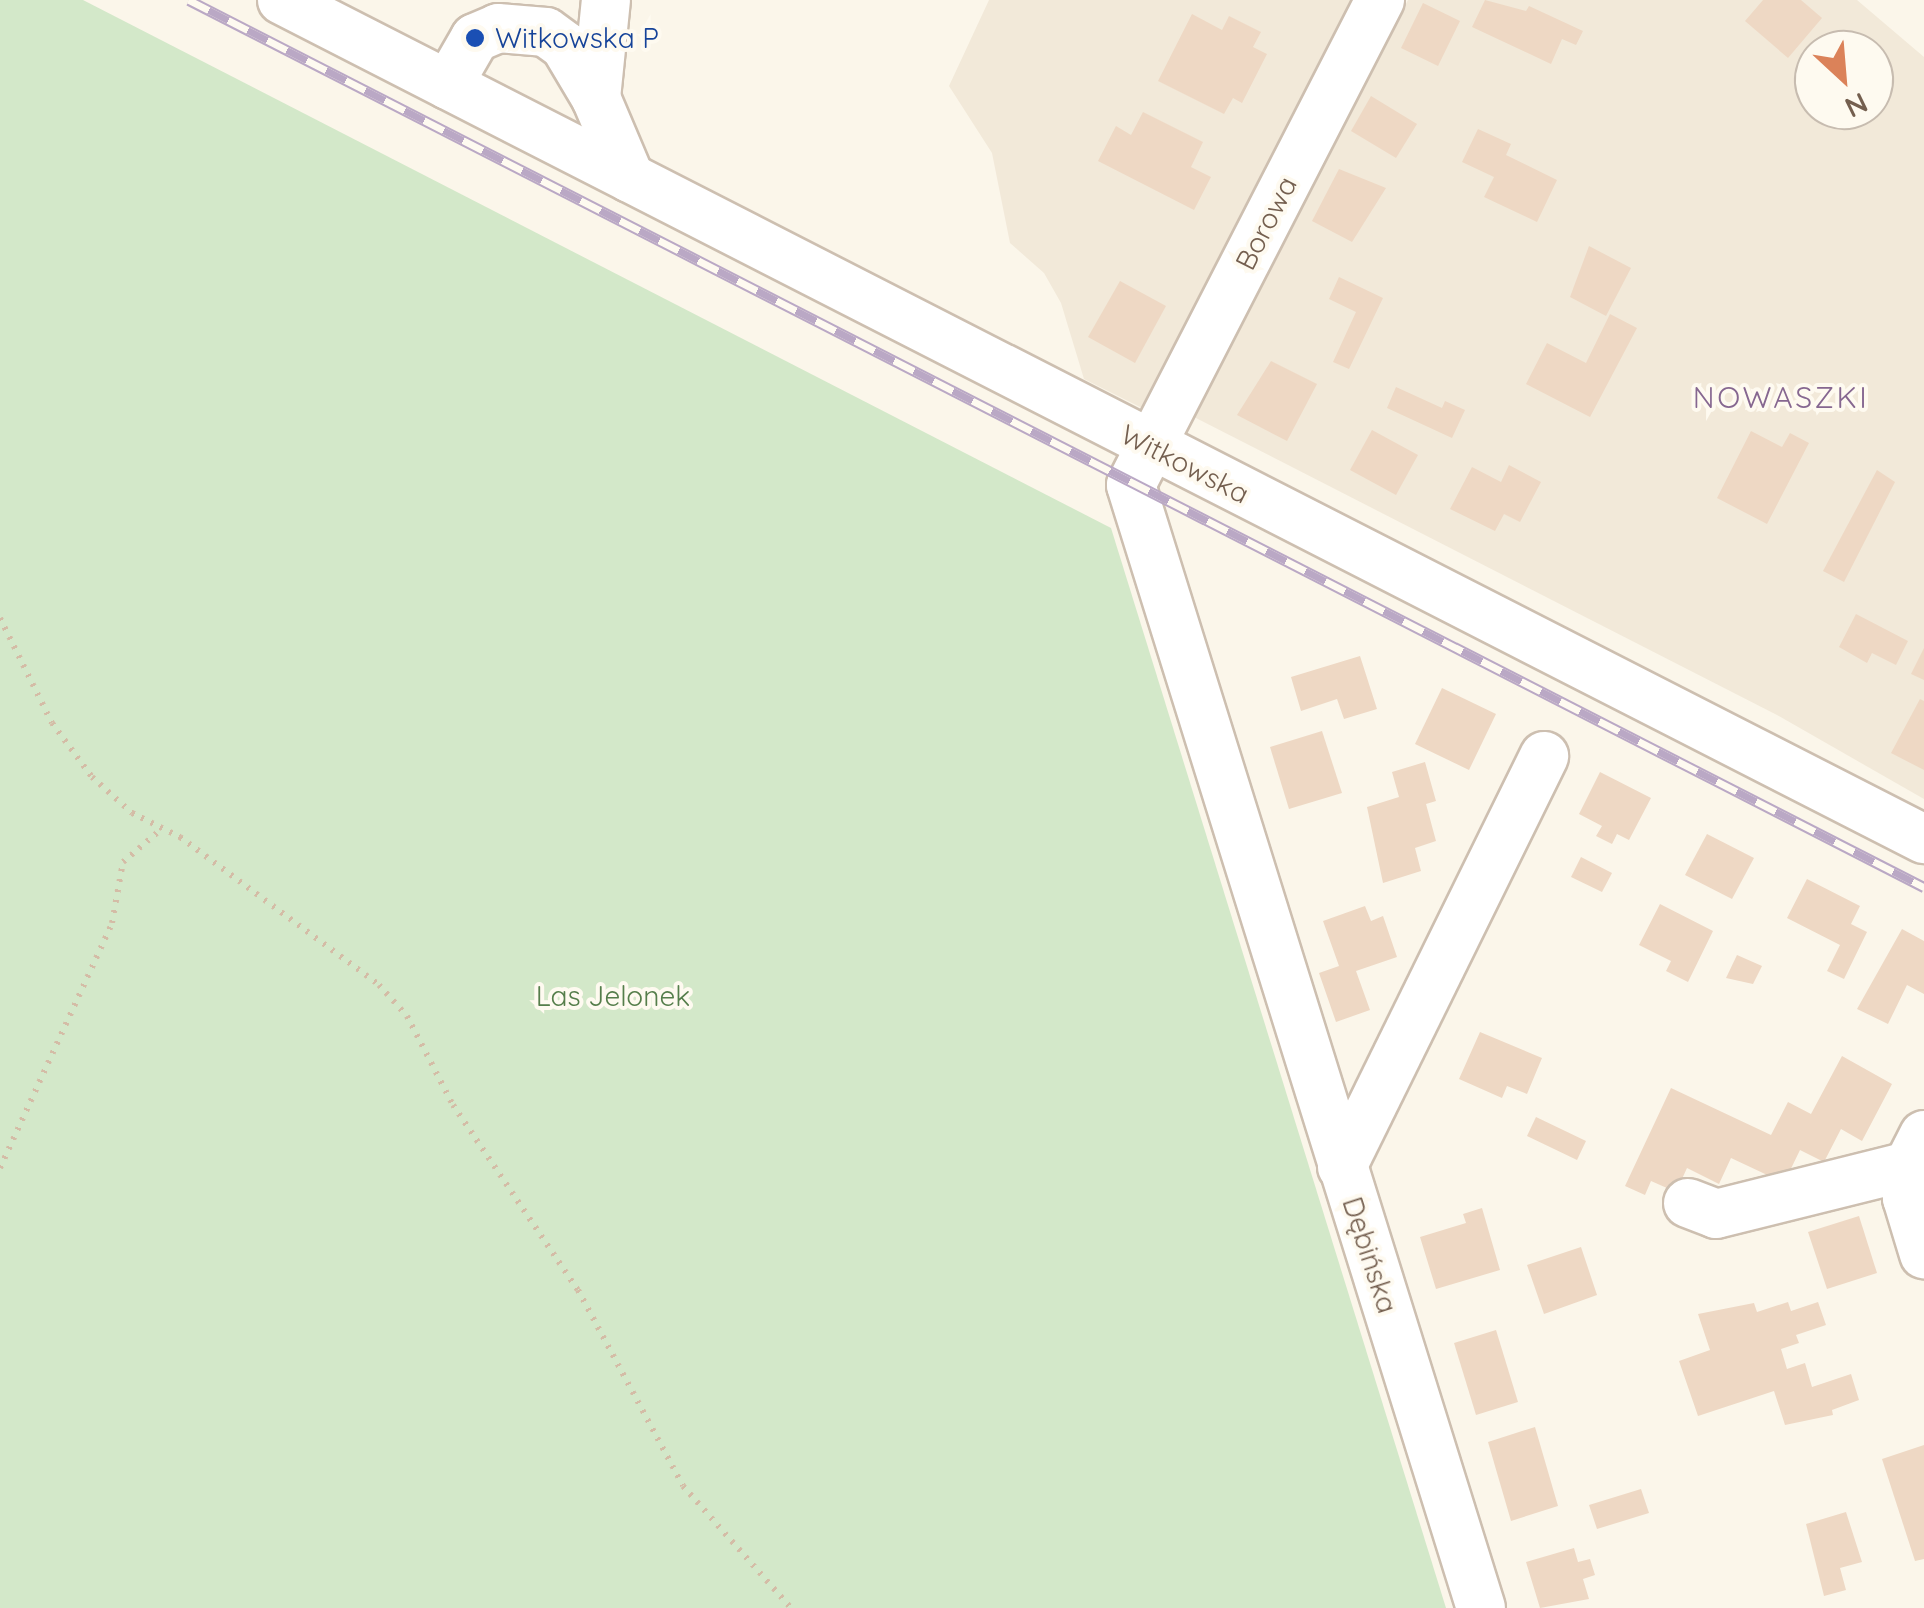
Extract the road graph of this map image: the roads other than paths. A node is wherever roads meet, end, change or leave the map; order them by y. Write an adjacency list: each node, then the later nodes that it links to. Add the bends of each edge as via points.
1 (282, 0): 4 (street, Witkowska)
2 (606, 0): 5 (street)
3 (1380, 0): 7 (street, Borowa)
4 (448, 85): 5 (street, via 475,38 523,27 565,46); 6 (street, Witkowska)
5 (596, 98): 6 (street)
6 (630, 178): 7 (street, Witkowska)
7 (1149, 445): 9 (street, Witkowska); 11 (street, Borowa, via 1131,485 1135,512)
8 (1544, 756): 11 (street, Dębińska)
9 (1924, 839)
10 (1916, 1150): 12 (street, via 1716,1214); 13 (street, via 1907,1198)
11 (1342, 1167): 14 (street, Dębińska)
12 (1688, 1203)
13 (1924, 1254)
14 (1481, 1608)

